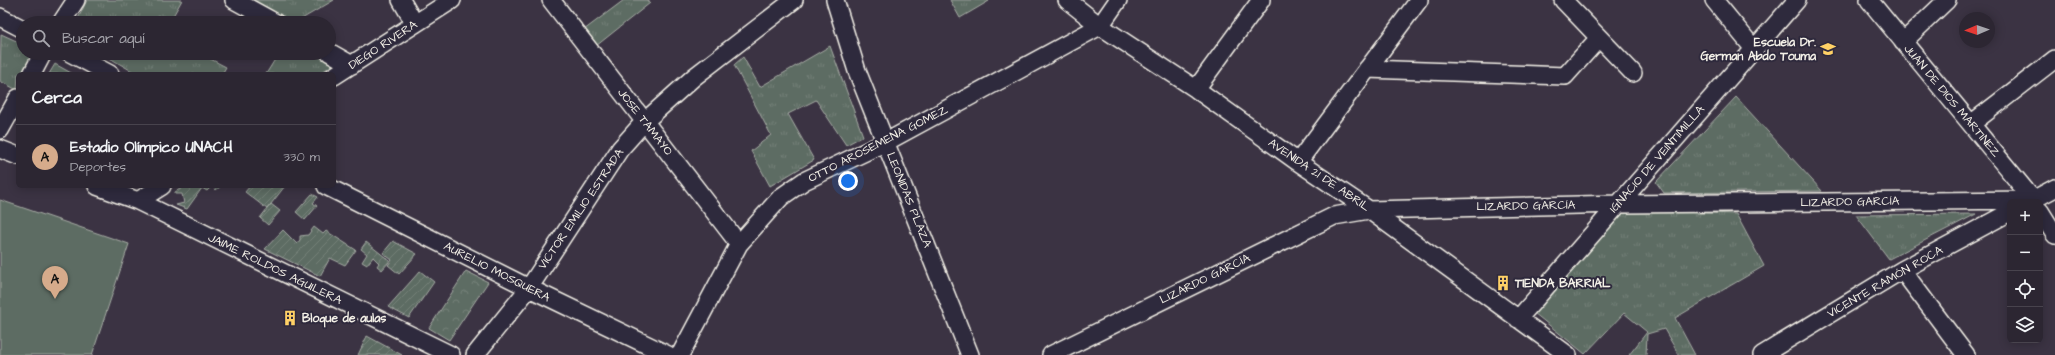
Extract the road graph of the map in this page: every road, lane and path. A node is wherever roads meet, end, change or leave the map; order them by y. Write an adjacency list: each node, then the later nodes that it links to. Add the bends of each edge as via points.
1 (76, 0): 17 (street)
2 (234, 0): 18 (street)
3 (401, 0): 20 (street)
4 (452, 0): 20 (street, DIEGO RIVERA)
5 (551, 0): 38 (street, JOSE TAMAYO)
6 (794, 0): 38 (street, VICTOR EMILIO ESTRADA, via 694,77)
7 (836, 0): 41 (street, LEONIDAS PLAZA, via 857,71)
8 (1067, 0): 22 (street, AVENIDA 21 DE ABRIL)
9 (1118, 0): 22 (street)
10 (1261, 0): 36 (street)
11 (1419, 0): 31 (street)
12 (1563, 0): 23 (street)
13 (1714, 0): 25 (street)
14 (1797, 0): 25 (street, IGNACIO DE VEINTIMILLA)
15 (1869, 0): 24 (street, JUAN DE DIOS MARTINEZ)
16 (1947, 0): 24 (street)
17 (66, 16)
18 (263, 16)
19 (0, 17): 21 (street)
20 (415, 24): 30 (street, DIEGO RIVERA)
21 (16, 25)
22 (1100, 26): 36 (street, AVENIDA 21 DE ABRIL); 41 (street, OTTO AROSEMENA GOMEZ)
23 (1599, 38): 31 (street, via 1565,76); 34 (street)
24 (1903, 42): 39 (street, JUAN DE DIOS MARTINEZ)
25 (1754, 49): 52 (street, IGNACIO DE VEINTIMILLA)
26 (336, 56): 30 (street)
27 (2055, 59): 39 (street)
28 (40, 60): 32 (street)
29 (83, 60): 33 (street)
30 (352, 65): 35 (street, DIEGO RIVERA)
31 (1367, 69): 44 (street)
32 (33, 72)
33 (106, 72)
34 (1633, 73)
35 (336, 75)
36 (1196, 89): 44 (street, AVENIDA 21 DE ABRIL)
37 (16, 102): 40 (street)
38 (644, 122): 58 (street, JOSE TAMAYO); 60 (street, VICTOR EMILIO ESTRADA, via 620,149)
39 (1971, 124): 49 (street, JUAN DE DIOS MARTINEZ)
40 (0, 130)
41 (886, 142): 58 (street, OTTO AROSEMENA GOMEZ, via 804,181 781,198); 67 (street, LEONIDAS PLAZA)
42 (0, 149): 43 (street)
43 (16, 155)
44 (1298, 162): 54 (street, AVENIDA 21 DE ABRIL)
45 (102, 188): 51 (street, JAIME ROLDOS AGUILERA)
46 (159, 188): 51 (street)
47 (330, 188): 60 (street, AURELIO MOSQUERA)
48 (2055, 188): 50 (street)
49 (2030, 199)
50 (2041, 199)
51 (138, 201): 63 (street, JAIME ROLDOS AGUILERA)
52 (1619, 204): 53 (street, LIZARDO GARCÍA); 54 (street, LIZARDO GARCÍA); 61 (street, IGNACIO DE VEINTIMILLA)
53 (2007, 204)
54 (1370, 210): 61 (street, AVENIDA 21 DE ABRIL); 68 (street, LIZARDO GARCÍA, via 1334,216)
55 (2007, 214): 59 (street, VICENTE RAMÓN ROCA)
56 (2043, 217): 57 (street, JUAN DE DIOS MARTINEZ)
57 (2055, 235)
58 (739, 244): 66 (street, OTTO AROSEMENA GOMEZ)
59 (1902, 270): 62 (street, VICENTE RAMÓN ROCA); 71 (street)
60 (529, 288): 64 (street, VICTOR EMILIO ESTRADA); 65 (street, AURELIO MOSQUERA)
61 (1518, 319): 69 (street, AVENIDA 21 DE ABRIL)
62 (1782, 350): 70 (street, VICENTE RAMÓN ROCA)
63 (451, 355)
64 (475, 355)
65 (668, 355)
66 (680, 355)
67 (970, 355)
68 (1051, 355)
69 (1568, 355)
70 (1762, 355)
71 (1966, 355)

